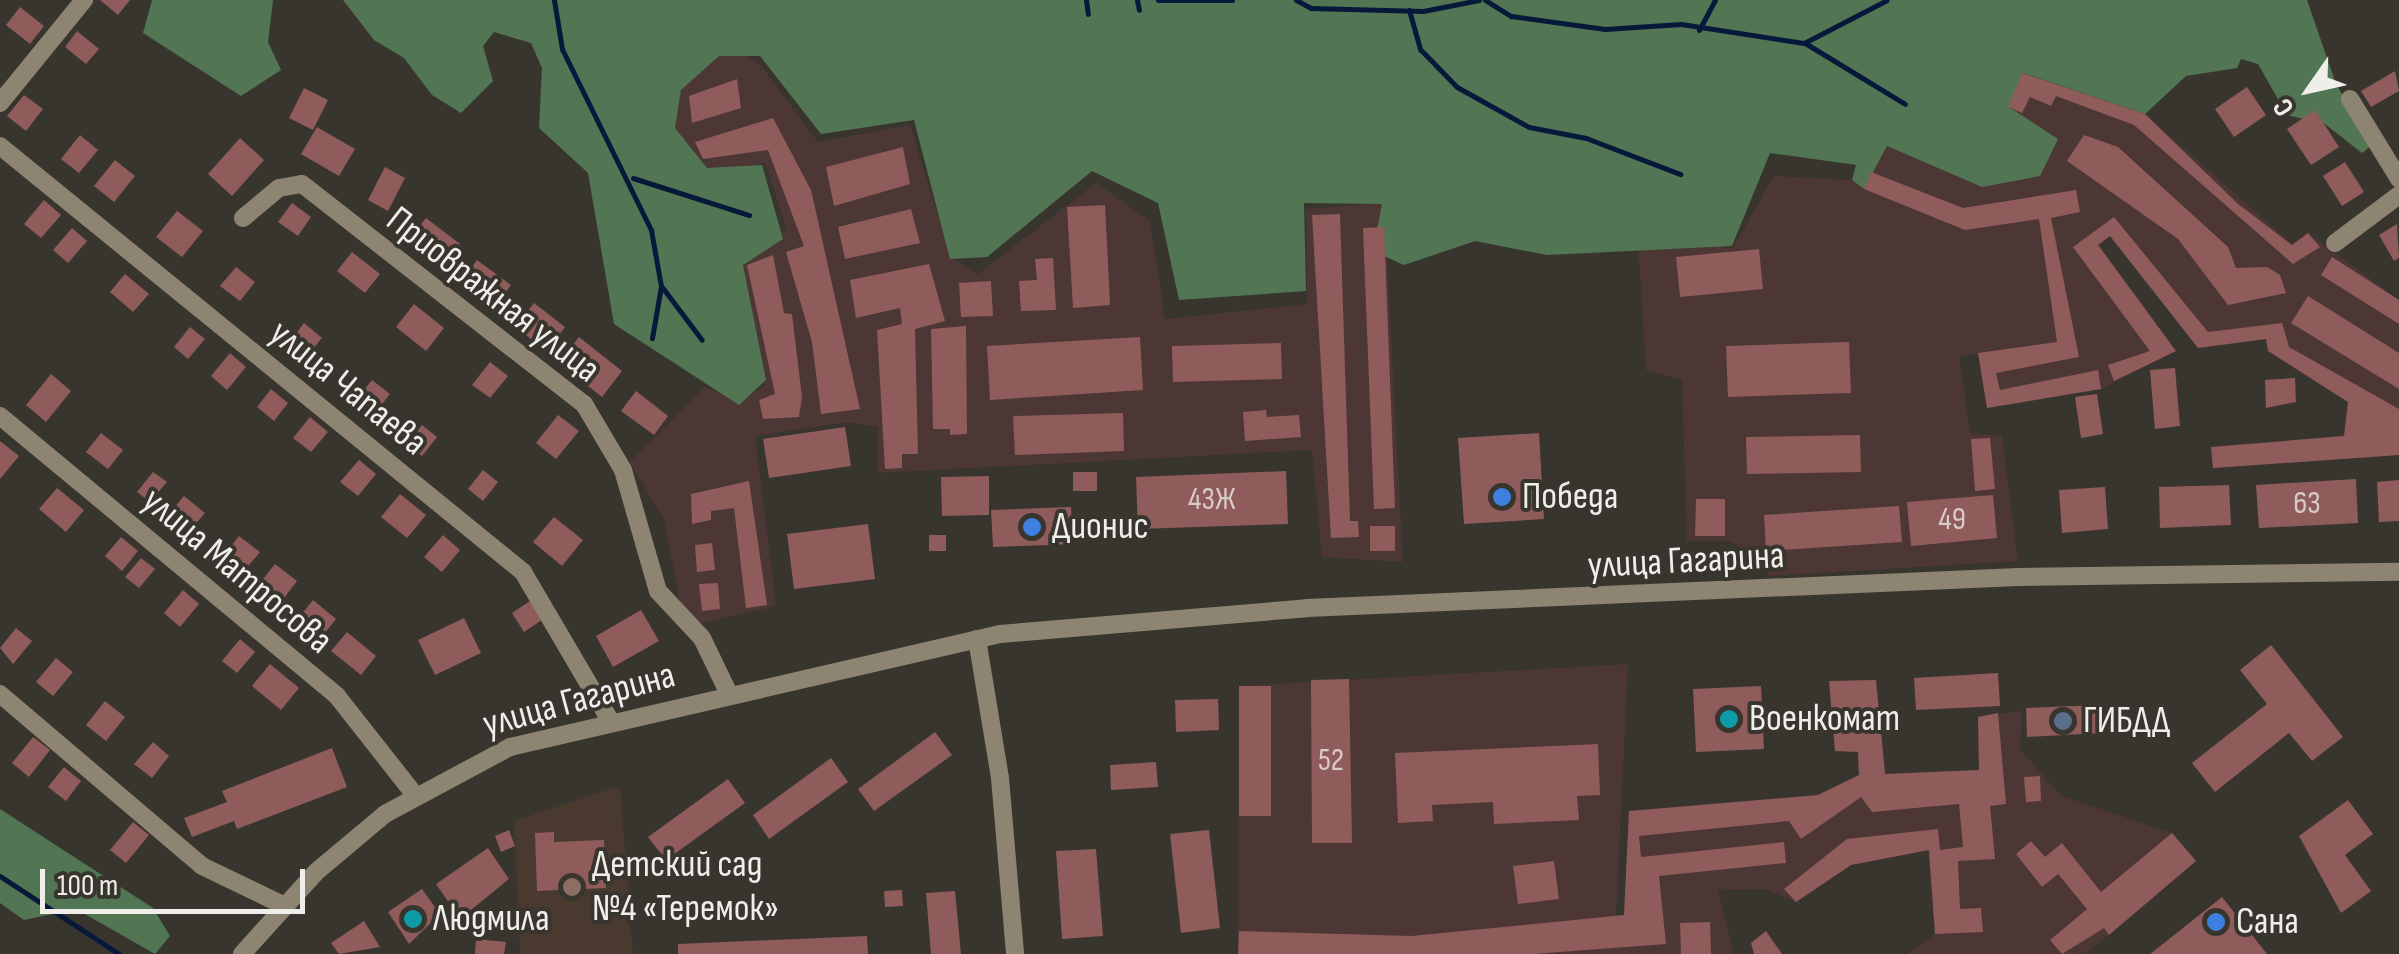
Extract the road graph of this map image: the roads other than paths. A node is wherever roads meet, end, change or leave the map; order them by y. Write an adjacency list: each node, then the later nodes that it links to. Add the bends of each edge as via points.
1 (84, 0): 3 (street)
2 (2350, 99): 5 (street)
3 (0, 103)
4 (0, 146): 14 (street, улица Чапаева, via 522,572)
5 (2399, 180)
6 (2399, 195): 8 (street)
7 (243, 218): 13 (street, Приовражная улица, via 279,188 302,184 584,404 623,470 658,592 702,638)
8 (2336, 243)
9 (0, 416): 15 (street, улица Матросова, via 337,696)
10 (2399, 572): 11 (street, улица Гагарина, via 2018,577 1307,608)
11 (977, 639): 13 (street, улица Гагарина); 20 (street, via 1000,778)
12 (0, 694): 16 (street, via 202,866)
13 (729, 694): 14 (street, улица Гагарина)
14 (610, 720): 15 (street, улица Гагарина, via 510,747)
15 (414, 794): 16 (street, улица Гагарина)
16 (283, 906): 17 (street, улица Гагарина)
17 (254, 936): 18 (street, улица Гагарина); 19 (street, улица Гагарина)
18 (224, 954)
19 (242, 954)
20 (1016, 954)

